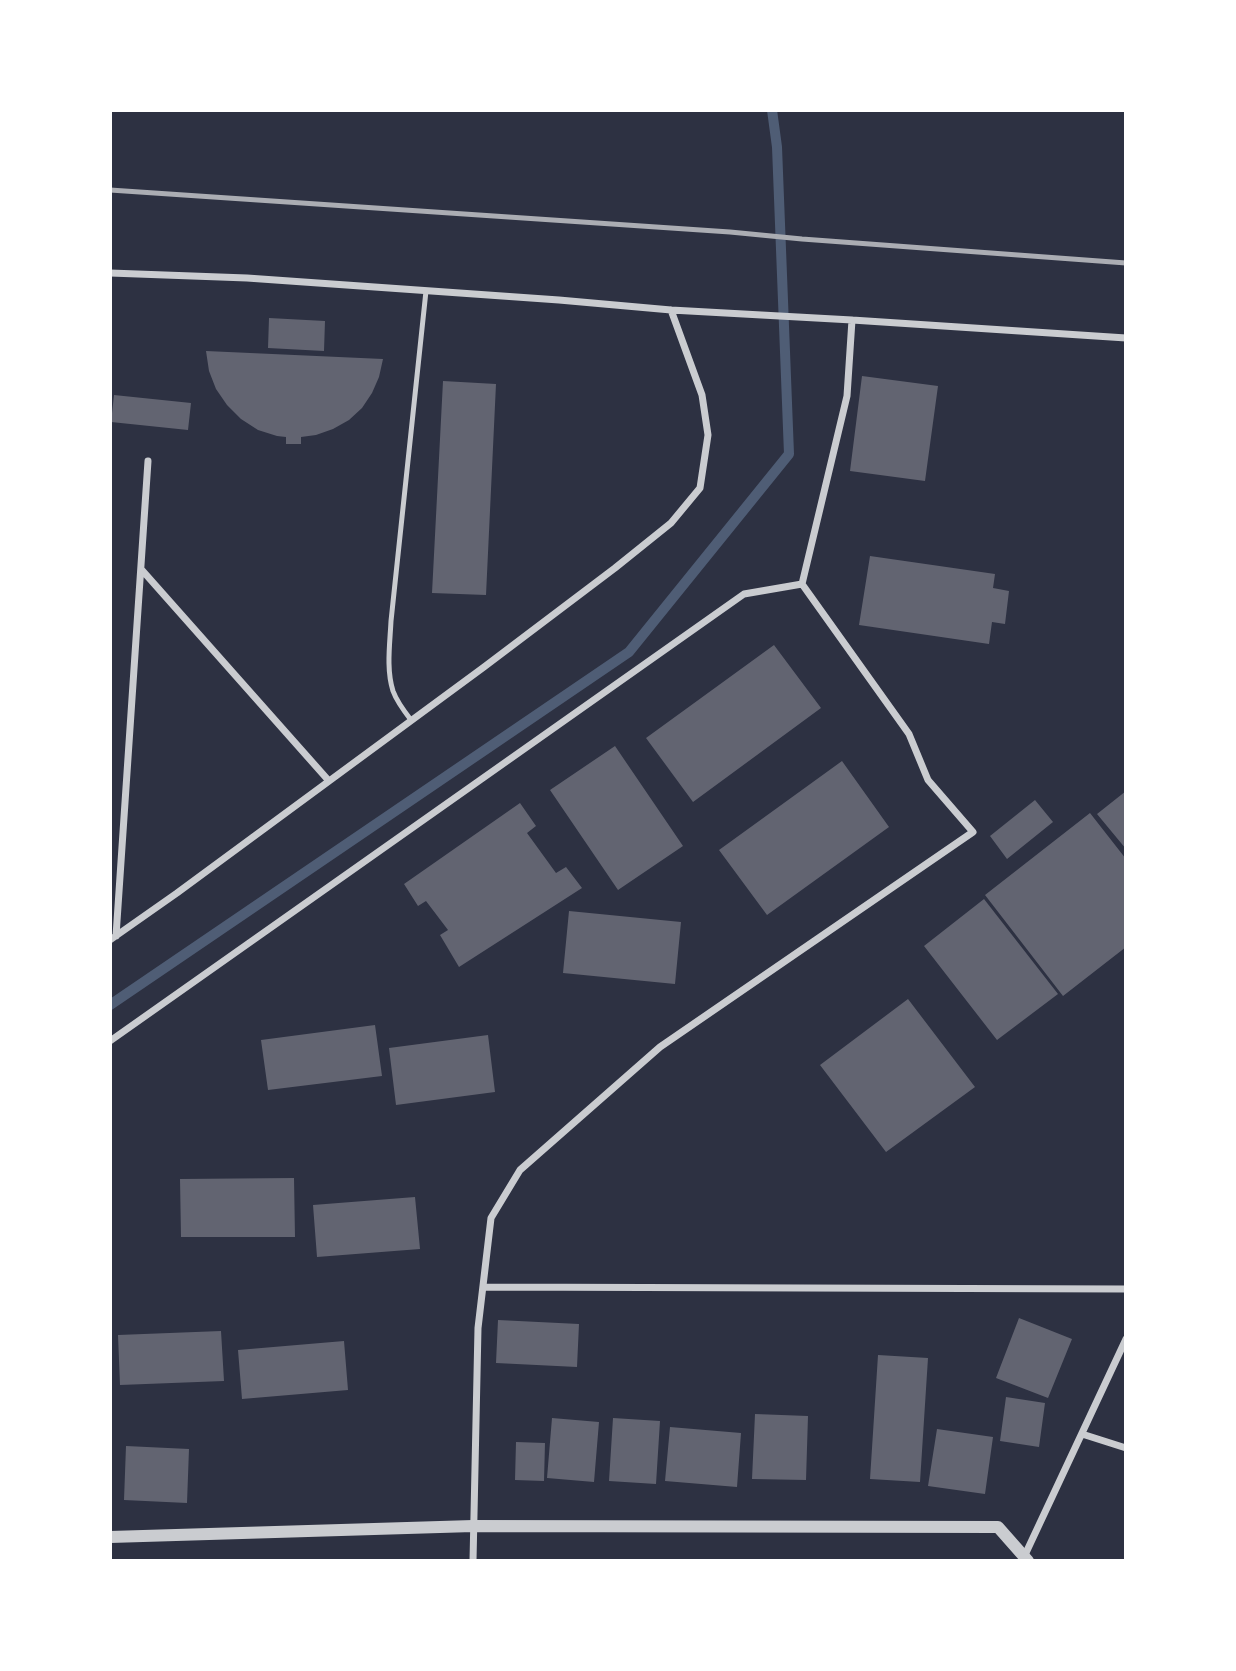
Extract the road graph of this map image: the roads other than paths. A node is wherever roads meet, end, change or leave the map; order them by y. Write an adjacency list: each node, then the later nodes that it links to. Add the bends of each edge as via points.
1 (110, 273): 2 (street)
2 (426, 291): 3 (street); 9 (lane, via 389,658 392,688)
3 (671, 310): 4 (street); 9 (street, via 702,395 708,435 700,488 671,523)
4 (852, 320): 5 (street); 8 (street, via 846,396)
5 (1126, 338)
6 (148, 461): 7 (street)
7 (141, 569): 10 (street); 11 (street)
8 (802, 584): 12 (street, via 744,594); 13 (street, via 909,734 928,780 973,832 660,1048 520,1170 491,1218)
9 (411, 720): 10 (street)
10 (328, 781): 11 (street)
11 (113, 938)
12 (110, 1041)
13 (483, 1287): 14 (street); 18 (street)
14 (1126, 1289)
15 (1126, 1339): 16 (street)
16 (1082, 1434): 17 (street); 20 (street)
17 (1126, 1448)
18 (473, 1526): 19 (street); 20 (street, via 998,1527); 21 (street)
19 (110, 1537)
20 (1026, 1559)
21 (473, 1561)

